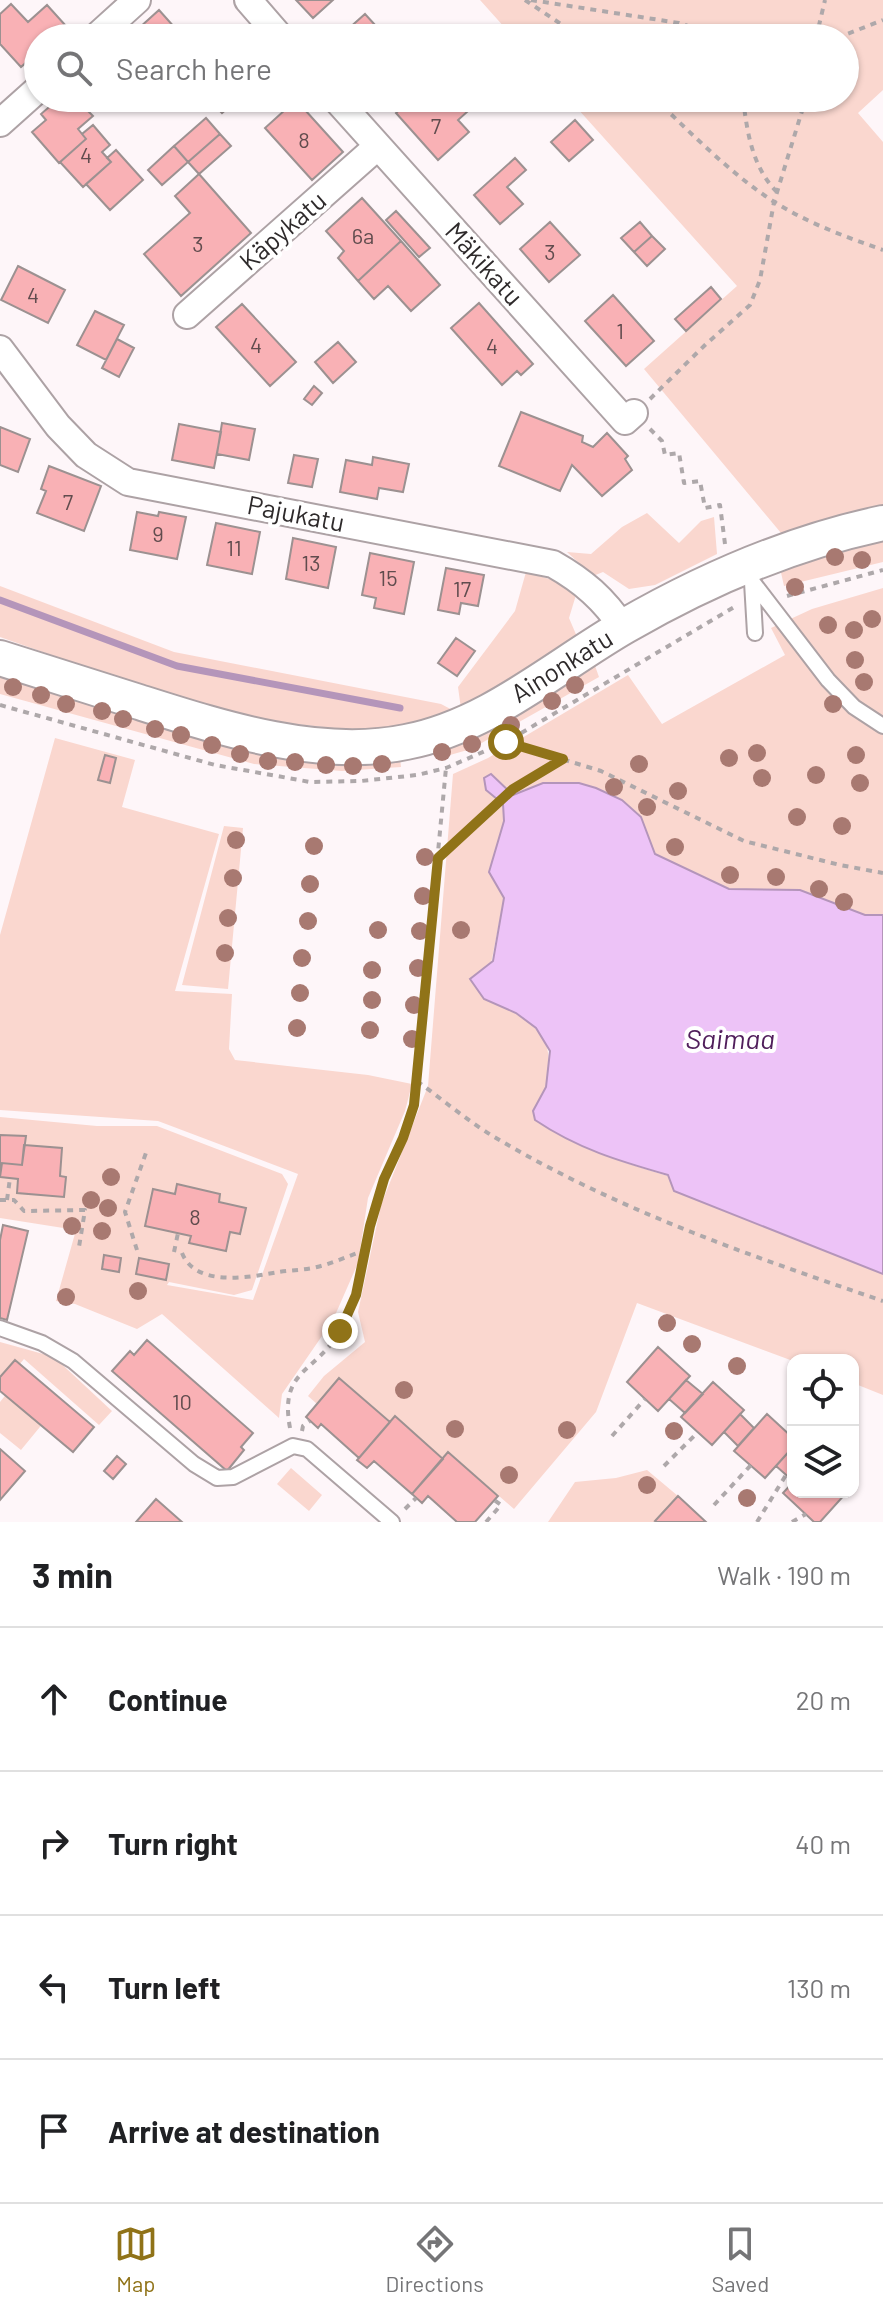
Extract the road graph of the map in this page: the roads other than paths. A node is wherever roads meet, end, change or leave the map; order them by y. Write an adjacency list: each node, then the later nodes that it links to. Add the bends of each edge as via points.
1 (137, 0): 3 (street)
2 (248, 0): 4 (street)
3 (110, 24)
4 (269, 24)
5 (24, 102): 7 (street)
6 (348, 112): 8 (street, Mäkikatu)
7 (0, 123)
8 (378, 146): 9 (street, Käpykatu); 11 (street, Mäkikatu, via 625,421)
9 (187, 315)
10 (0, 349): 14 (street, Pajukatu, via 58,426 86,455 128,482 553,564 589,586)
11 (634, 413)
12 (883, 523): 13 (street, Ainonkatu, via 844,531)
13 (747, 575): 14 (street, Ainonkatu, via 672,600); 15 (lane); 17 (lane, via 828,680 854,707)
14 (623, 628): 16 (street, Ainonkatu, via 471,720 404,743 358,746 222,728)
15 (755, 633)
16 (0, 658)
17 (883, 726)
18 (0, 1328): 19 (lane, via 73,1361 217,1478 233,1477 293,1446 307,1449)
19 (392, 1522)

